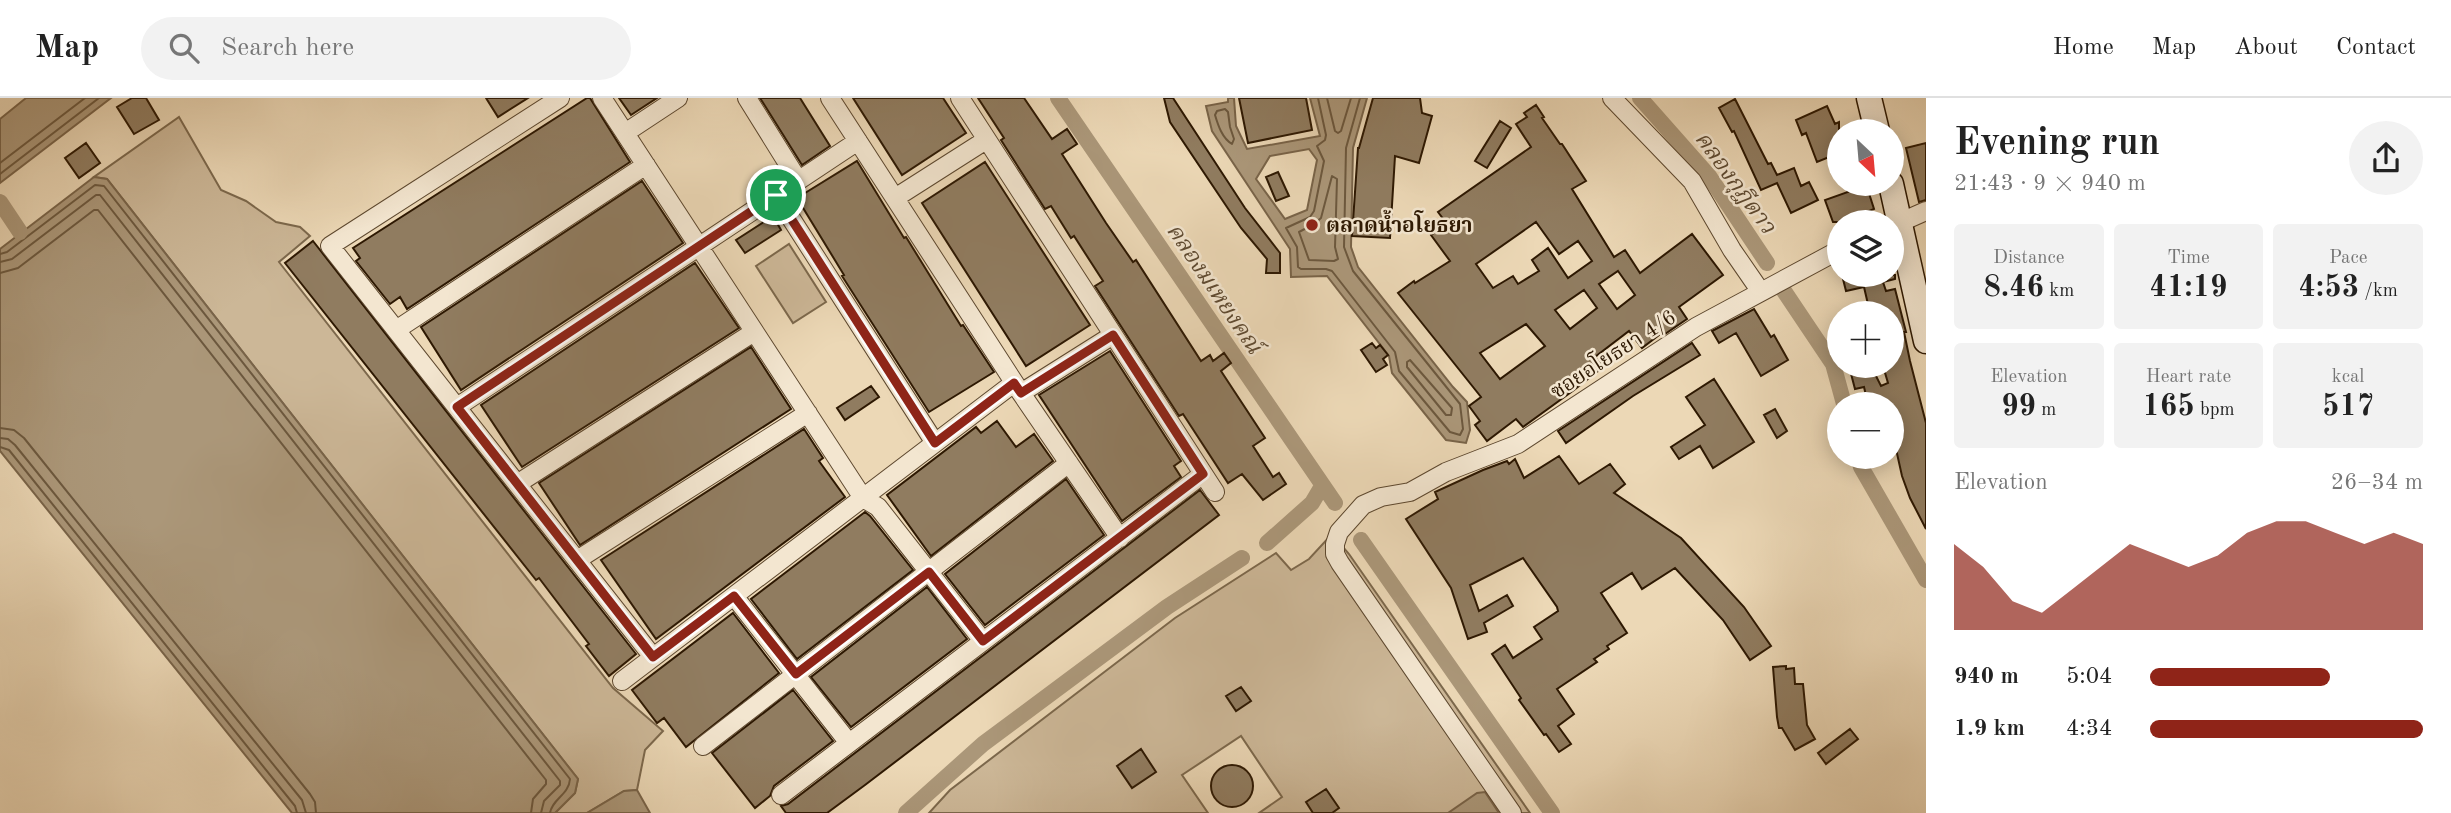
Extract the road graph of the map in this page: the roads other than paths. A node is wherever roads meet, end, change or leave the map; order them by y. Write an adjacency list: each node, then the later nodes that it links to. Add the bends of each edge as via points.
1 (560, 98): 23 (street, via 330,246)
2 (602, 98): 10 (street)
3 (678, 98): 10 (street)
4 (747, 98): 14 (street)
5 (830, 98): 12 (street)
6 (960, 98): 11 (street)
7 (1612, 98): 22 (street, via 1692,181)
8 (1869, 98): 9 (street)
9 (1874, 119)
10 (625, 132): 13 (street)
11 (986, 140): 16 (street); 25 (street)
12 (858, 141): 14 (street); 16 (street)
13 (646, 165): 19 (street); 23 (street)
14 (798, 180): 15 (street)
15 (776, 195): 19 (street); 30 (street)
16 (895, 198): 27 (street)
17 (1926, 211): 18 (street)
18 (1904, 221)
19 (699, 246): 24 (street); 28 (street)
20 (1904, 255): 26 (street)
21 (1827, 256): 22 (street, ซอยอโยธยา 4/6)
22 (1761, 292): 47 (street, ซอยอโยธยา 4/6, via 1696,327 1518,444 1446,472 1410,492 1363,505 1339,532 1335,554)
23 (396, 330): 28 (street)
24 (754, 332): 29 (street); 33 (street)
25 (1113, 335): 27 (street); 32 (street)
26 (1926, 341)
27 (1017, 388): 30 (street); 31 (street)
28 (457, 407): 33 (street)
29 (807, 413): 35 (street); 37 (street)
30 (935, 443): 35 (street)
31 (1069, 463): 36 (street); 38 (street)
32 (1203, 474): 34 (street); 36 (street)
33 (517, 484): 37 (street)
34 (1215, 492)
35 (863, 498): 38 (street, via 878,507); 39 (street)
36 (1120, 538): 40 (street)
37 (577, 560): 41 (street)
38 (929, 572): 40 (street); 42 (street)
39 (734, 596): 41 (street); 42 (street)
40 (983, 641): 44 (street)
41 (653, 657): 43 (street)
42 (796, 674): 44 (street); 45 (street)
43 (622, 681)
44 (849, 743): 46 (street)
45 (703, 746)
46 (781, 795)
47 (1512, 813)

